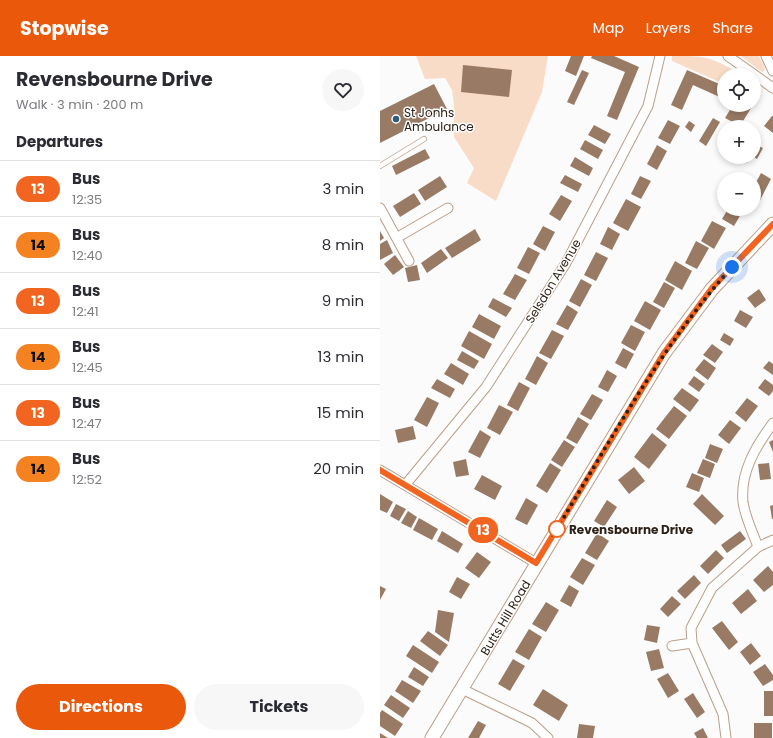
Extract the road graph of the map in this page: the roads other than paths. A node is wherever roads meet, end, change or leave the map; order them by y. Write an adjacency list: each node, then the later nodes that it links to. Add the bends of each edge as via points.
1 (660, 56): 15 (street, Selsdon Avenue, via 648,106 566,263 486,387)
2 (728, 56): 5 (street)
3 (766, 56): 4 (street)
4 (773, 72)
5 (773, 88)
6 (424, 139): 7 (lane)
7 (380, 166)
8 (380, 208): 11 (street)
9 (448, 208): 11 (street)
10 (773, 224): 18 (street, Butts Hill Road, via 712,288 664,353)
11 (398, 237): 12 (street)
12 (409, 261)
13 (773, 423): 17 (street, via 756,445 744,477 743,503)
14 (380, 470): 15 (street)
15 (406, 484): 18 (street)
16 (773, 540): 17 (street)
17 (758, 547): 19 (street, via 712,588 691,628)
18 (536, 563): 21 (street, Butts Hill Road)
19 (692, 643): 20 (street); 24 (street, via 723,714)
20 (672, 646)
21 (462, 689): 22 (street, Butts Hill Road); 23 (street, via 532,724)
22 (432, 738)
23 (548, 738)
24 (726, 738)

